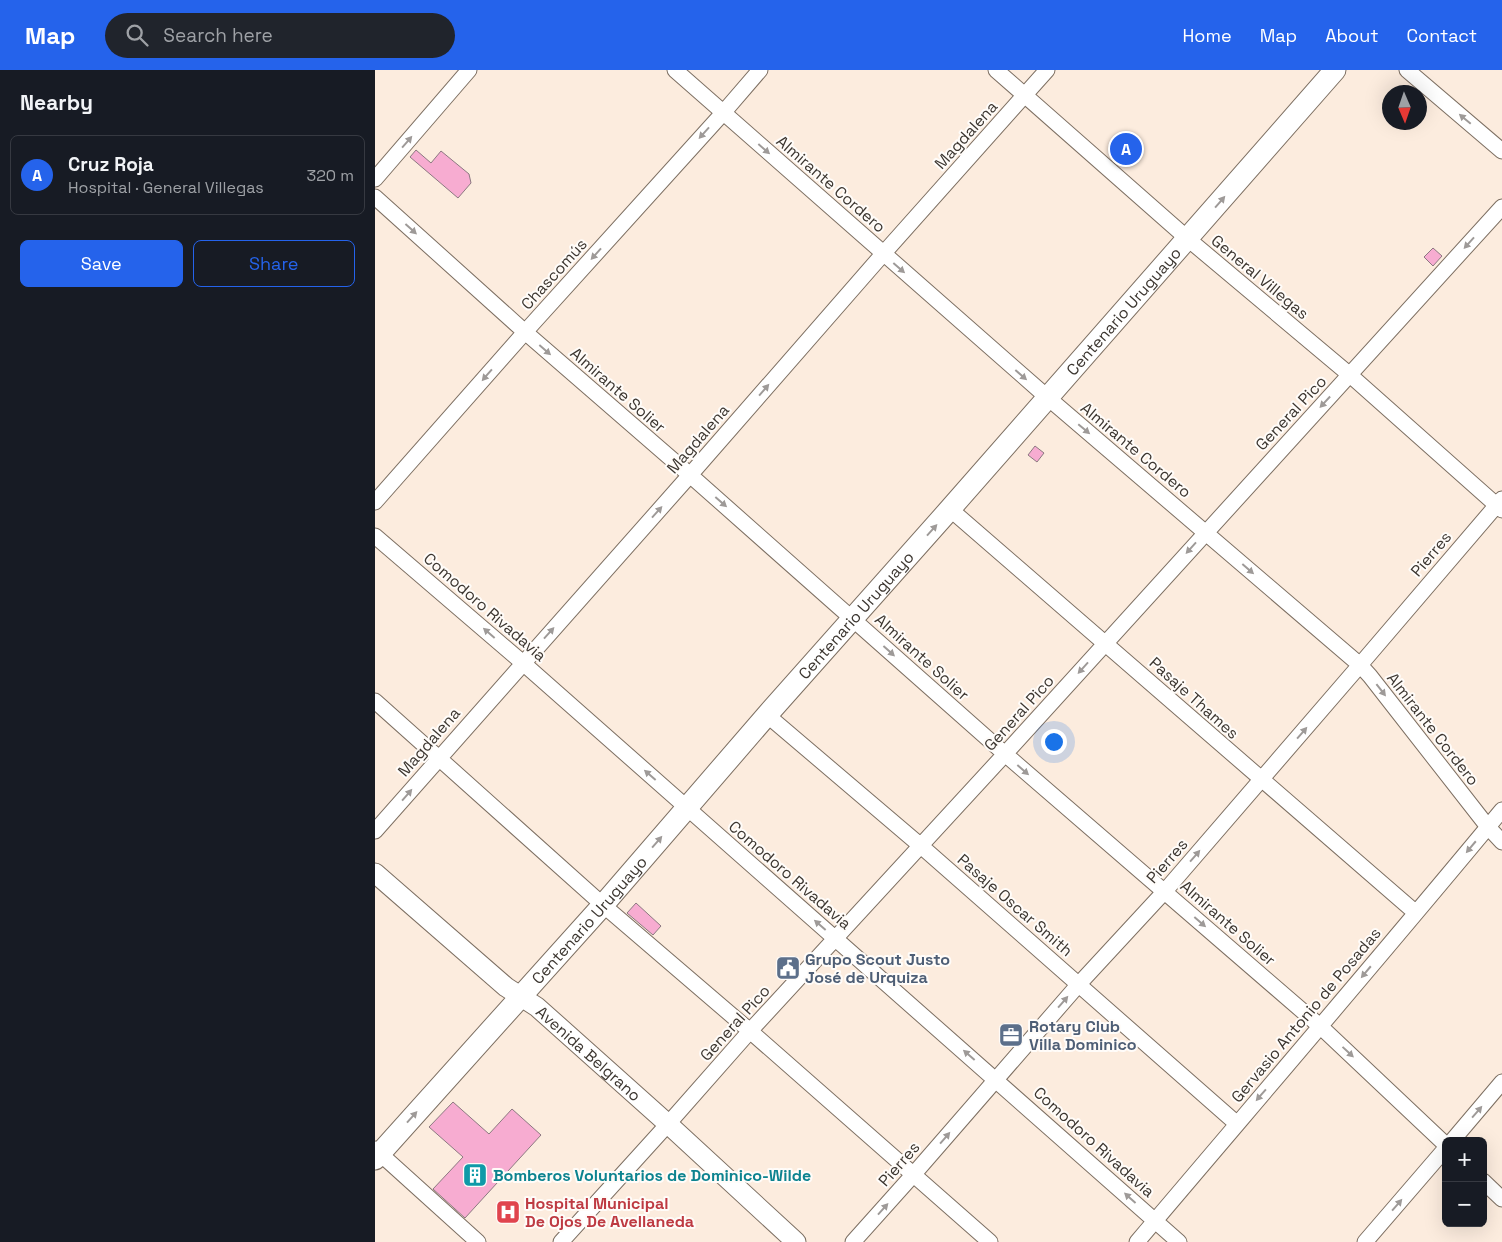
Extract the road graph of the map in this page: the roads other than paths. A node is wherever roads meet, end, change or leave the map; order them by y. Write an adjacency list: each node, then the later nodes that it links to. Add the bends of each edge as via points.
1 (469, 70): 11 (street, one-way to 1)
2 (675, 70): 9 (street, Almirante Cordero)
3 (759, 70): 9 (street, Chascomús)
4 (996, 70): 8 (street, General Villegas)
5 (1047, 70): 8 (street, Magdalena)
6 (1335, 70): 14 (main road, Centenario Uruguayo, one-way to 6)
7 (1407, 70): 10 (street, one-way to 7)
8 (1024, 96): 14 (street, General Villegas); 15 (street, Magdalena)
9 (723, 112): 15 (street, Almirante Cordero, one-way to 15); 16 (street, Chascomús, one-way to 16)
10 (1502, 151)
11 (375, 179)
12 (375, 197): 16 (street, Almirante Solier, one-way to 16)
13 (1502, 207): 17 (street, General Pico, one-way to 17)
14 (1188, 239): 17 (street, General Villegas); 18 (main road, Centenario Uruguayo)
15 (883, 254): 18 (street, Almirante Cordero, one-way to 18); 19 (street, Magdalena, one-way to 15)
16 (525, 332): 19 (street, Almirante Solier, one-way to 19); 20 (street, Chascomús, one-way to 20)
17 (1349, 376): 21 (street, General Villegas); 23 (street, General Pico, one-way to 23)
18 (1047, 397): 22 (main road, Centenario Uruguayo); 23 (street, Almirante Cordero, one-way to 23)
19 (690, 475): 25 (street, Almirante Solier, one-way to 25); 27 (street, Magdalena, one-way to 19)
20 (375, 502)
21 (1500, 504): 28 (street, Pierres)
22 (951, 509): 25 (main road, Centenario Uruguayo, one-way to 22); 26 (street, Pasaje Thames)
23 (1205, 532): 26 (street, General Pico, one-way to 26); 28 (street, Almirante Cordero, one-way to 28)
24 (375, 536): 27 (street, Comodoro Rivadavia, one-way to 24)
25 (852, 618): 30 (main road, Centenario Uruguayo); 31 (street, Almirante Solier, one-way to 31)
26 (1106, 643): 31 (street, General Pico, one-way to 31); 33 (street, Pasaje Thames)
27 (523, 663): 32 (street, Magdalena); 34 (street, Comodoro Rivadavia, one-way to 27)
28 (1360, 666): 33 (street, Pierres, one-way to 28); 36 (street, Almirante Cordero, one-way to 36)
29 (375, 701): 32 (street)
30 (767, 715): 34 (main road, Centenario Uruguayo); 39 (street, Pasaje Oscar Smith)
31 (1005, 754): 39 (street, General Pico); 41 (street, Almirante Solier, one-way to 41)
32 (438, 759): 37 (street, Magdalena, one-way to 32); 42 (street)
33 (1261, 780): 41 (street, Pierres, one-way to 33); 43 (street, Pasaje Thames)
34 (687, 807): 42 (main road, Centenario Uruguayo, one-way to 34); 44 (street, Comodoro Rivadavia, one-way to 34)
35 (1502, 810): 36 (street, Gervasio Antonio de Posadas)
36 (1488, 827): 38 (street, Almirante Cordero); 43 (street, Gervasio Antonio de Posadas, one-way to 43)
37 (375, 831)
38 (1502, 842)
39 (921, 846): 44 (street, General Pico); 45 (street, Pasaje Oscar Smith)
40 (375, 873): 46 (street, Avenida Belgrano)
41 (1165, 891): 45 (street, Pierres); 47 (street, Almirante Solier, one-way to 47)
42 (603, 905): 46 (main road, Centenario Uruguayo); 48 (street)
43 (1416, 913): 47 (street, Gervasio Antonio de Posadas, one-way to 47)
44 (836, 939): 48 (street, General Pico); 49 (street, Comodoro Rivadavia, one-way to 44)
45 (1079, 984): 49 (street, Pierres, one-way to 45); 52 (street, Pasaje Oscar Smith)
46 (521, 997): 51 (street, Avenida Belgrano, via 537,1007); 56 (main road, Centenario Uruguayo, one-way to 46)
47 (1321, 1027): 52 (street, Gervasio Antonio de Posadas, one-way to 52); 54 (street, Almirante Solier, one-way to 54)
48 (750, 1031): 51 (street, General Pico); 57 (street)
49 (996, 1079): 57 (street, Pierres, one-way to 49); 60 (street, Comodoro Rivadavia, one-way to 49)
50 (1502, 1082): 53 (street, one-way to 50)
51 (668, 1124): 62 (street, General Pico); 63 (street, Avenida Belgrano)
52 (1236, 1124): 60 (street, Gervasio Antonio de Posadas)
53 (1455, 1137)
54 (1442, 1143)
55 (1442, 1152): 68 (street, one-way to 55)
56 (377, 1154): 61 (street)
57 (913, 1175): 64 (street, Pierres, one-way to 57); 65 (street)
58 (1484, 1182): 59 (street)
59 (1502, 1199)
60 (1155, 1220): 66 (street, Gervasio Antonio de Posadas); 67 (street, Comodoro Rivadavia)
61 (478, 1242)
62 (561, 1242)
63 (795, 1242)
64 (853, 1242)
65 (990, 1242)
66 (1137, 1242)
67 (1179, 1242)
68 (1365, 1242)

